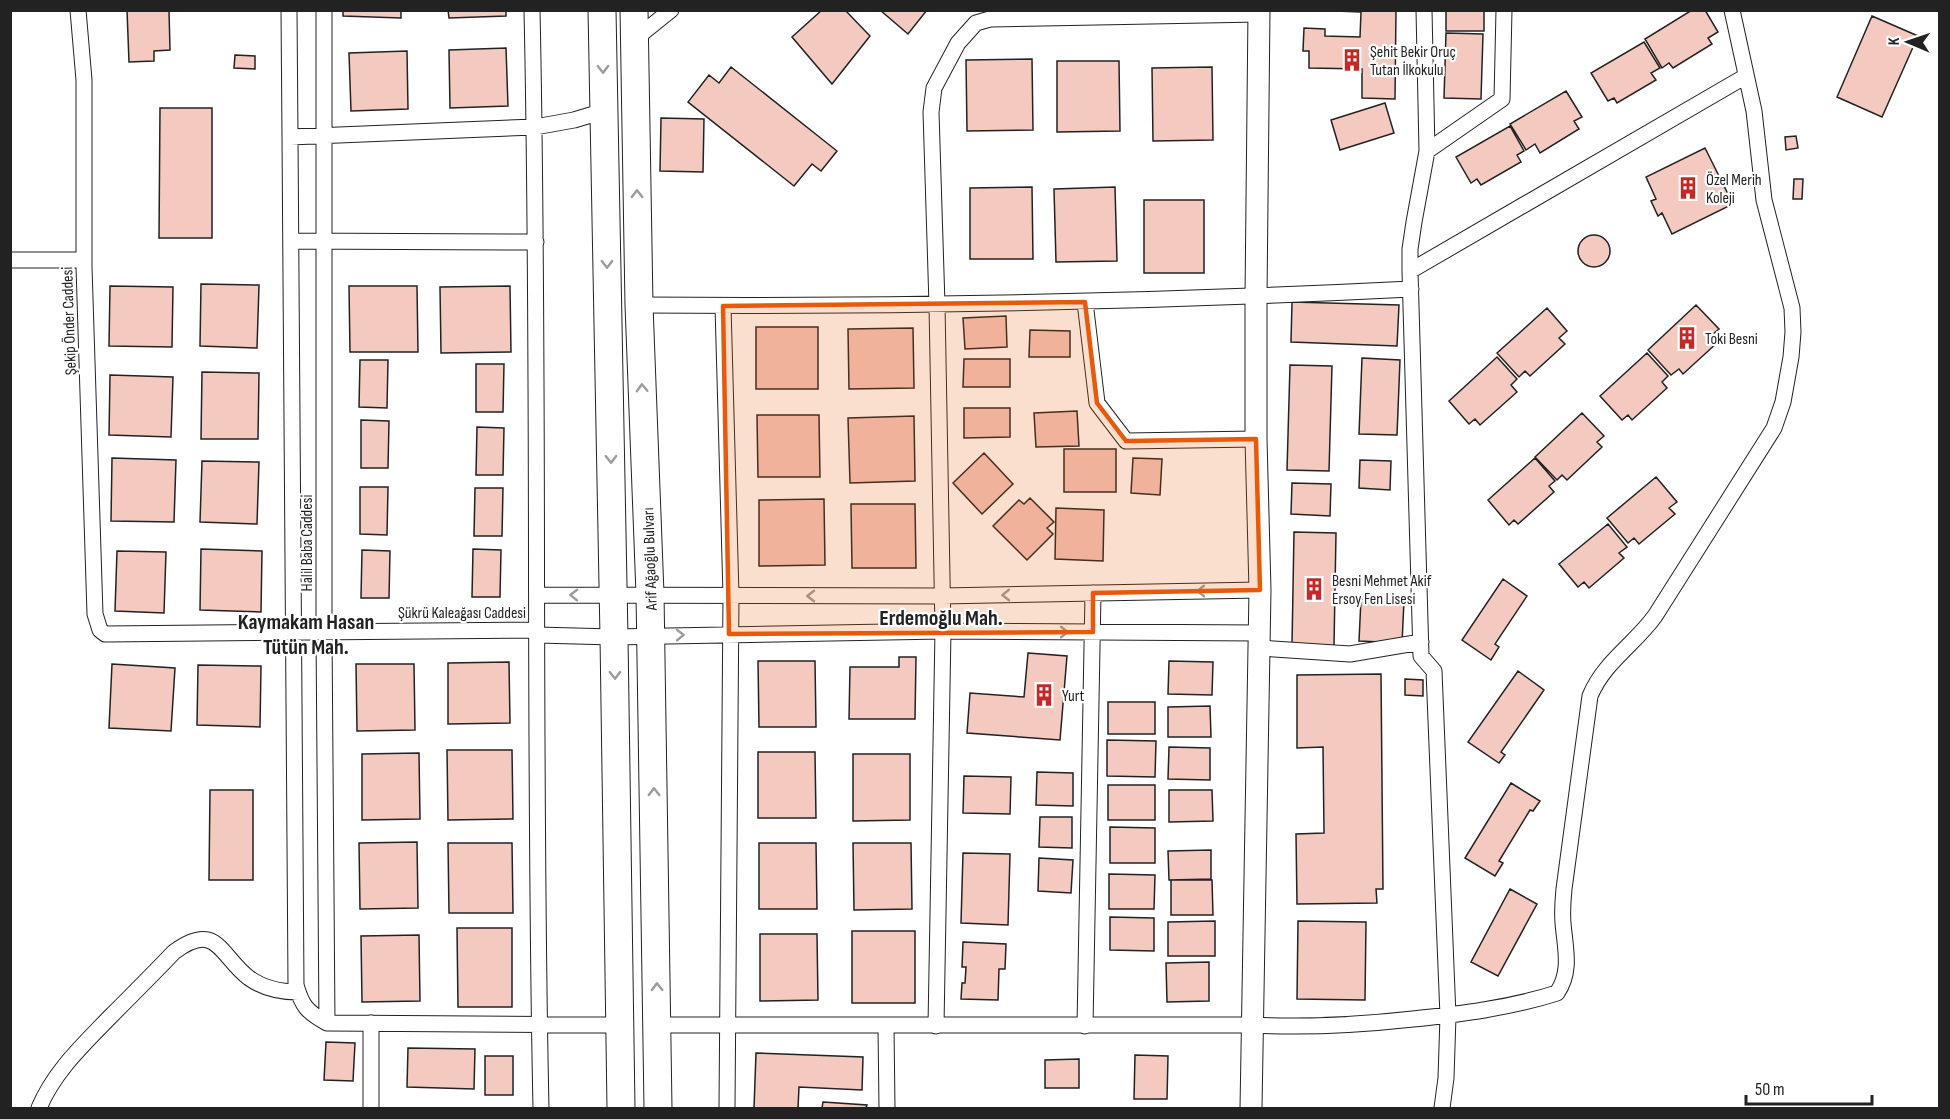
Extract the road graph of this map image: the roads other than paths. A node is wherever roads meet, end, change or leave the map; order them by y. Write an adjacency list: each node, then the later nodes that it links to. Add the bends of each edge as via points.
1 (78, 10): 23 (street, Şekip Önder Caddesi, via 84,80)
2 (289, 10): 17 (street)
3 (324, 10): 16 (street, Halil Baba Caddesi)
4 (532, 10): 15 (street)
5 (602, 10): 14 (highway, one-way to 14)
6 (634, 10): 12 (highway, Arif Ağaoğlu Bulvarı)
7 (670, 10): 12 (street)
8 (1424, 10): 18 (street)
9 (1504, 10): 18 (street, via 1502,99)
10 (1732, 10): 13 (street)
11 (1259, 12): 26 (street); 29 (street, via 990,19 976,23 958,43 934,88 931,112)
12 (635, 39): 28 (highway, Arif Ağaoğlu Bulvarı, one-way to 12)
13 (1746, 76): 24 (street); 51 (street, via 1764,200 1792,308 1791,357 1784,402 1774,428 1655,616 1604,670 1590,696 1564,889 1564,982 1557,993 1542,998)
14 (604, 111): 15 (street); 37 (highway, one-way to 37)
15 (535, 127): 16 (street); 21 (street)
16 (324, 136): 17 (street); 20 (street, Halil Baba Caddesi)
17 (290, 137): 19 (street)
18 (1427, 151): 24 (street, via 1410,249)
19 (291, 241): 20 (street); 41 (street)
20 (324, 241): 21 (street); 42 (street, Halil Baba Caddesi)
21 (536, 242): 35 (street)
22 (10, 260): 23 (street)
23 (84, 260): 39 (street, Şekip Önder Caddesi, via 95,614)
24 (1410, 271): 25 (street)
25 (1411, 290): 26 (street); 49 (street)
26 (1256, 297): 27 (street); 31 (street)
27 (1085, 302): 29 (street); 31 (street, via 1097,403 1126,441)
28 (639, 305): 30 (street); 34 (highway, Arif Ağaoğlu Bulvarı, one-way to 28)
29 (937, 305): 30 (street); 38 (street)
30 (723, 306): 36 (street)
31 (1256, 439): 32 (street)
32 (1260, 590): 33 (street, one-way to 33); 48 (street)
33 (1093, 593): 38 (street, one-way to 38); 43 (street)
34 (650, 594): 36 (street); 37 (street); 47 (highway, Arif Ağaoğlu Bulvarı)
35 (537, 595): 37 (street, one-way to 35); 44 (street)
36 (731, 595): 38 (street, one-way to 36); 45 (street)
37 (614, 596): 46 (highway)
38 (942, 596): 40 (street)
39 (100, 630): 41 (street, Şükrü Kaleağası Caddesi, via 105,634)
40 (943, 631): 43 (street, Şükrü Kaleağası Caddesi, one-way to 43); 45 (street, Şükrü Kaleağası Caddesi); 60 (street)
41 (295, 632): 42 (street, Şükrü Kaleağası Caddesi); 50 (street)
42 (324, 632): 44 (street, Şükrü Kaleağası Caddesi); 52 (street, Halil Baba Caddesi)
43 (1093, 632): 48 (street, Şükrü Kaleağası Caddesi); 61 (street)
44 (537, 633): 46 (street, Şükrü Kaleağası Caddesi); 54 (street)
45 (729, 634): 47 (street, Şükrü Kaleağası Caddesi, one-way to 45); 57 (street)
46 (614, 636): 47 (street, Şükrü Kaleağası Caddesi); 55 (highway, one-way to 55)
47 (651, 636): 56 (highway, Arif Ağaoğlu Bulvarı, one-way to 47)
48 (1259, 641): 49 (street, Şükrü Kaleağası Caddesi, via 1350,654); 58 (street)
49 (1421, 642): 51 (street, via 1421,657 1434,671)
50 (298, 992): 52 (street, via 310,1013); 62 (street, via 264,986 249,978 211,941 200,938 187,943 81,1047 47,1089)
51 (1448, 1016): 58 (street, via 1302,1028); 70 (street)
52 (327, 1023): 53 (street)
53 (371, 1023): 54 (street); 63 (street)
54 (539, 1025): 55 (street); 64 (street)
55 (620, 1025): 65 (highway)
56 (658, 1025): 57 (street); 66 (highway, Arif Ağaoğlu Bulvarı)
57 (728, 1025): 59 (street); 67 (street)
58 (1252, 1025): 61 (street); 69 (street)
59 (886, 1026): 60 (street); 68 (street)
60 (936, 1026): 61 (street)
61 (1085, 1026)
62 (39, 1108)
63 (371, 1108)
64 (541, 1108)
65 (621, 1108)
66 (658, 1108)
67 (727, 1108)
68 (887, 1108)
69 (1251, 1108)
70 (1442, 1108)

